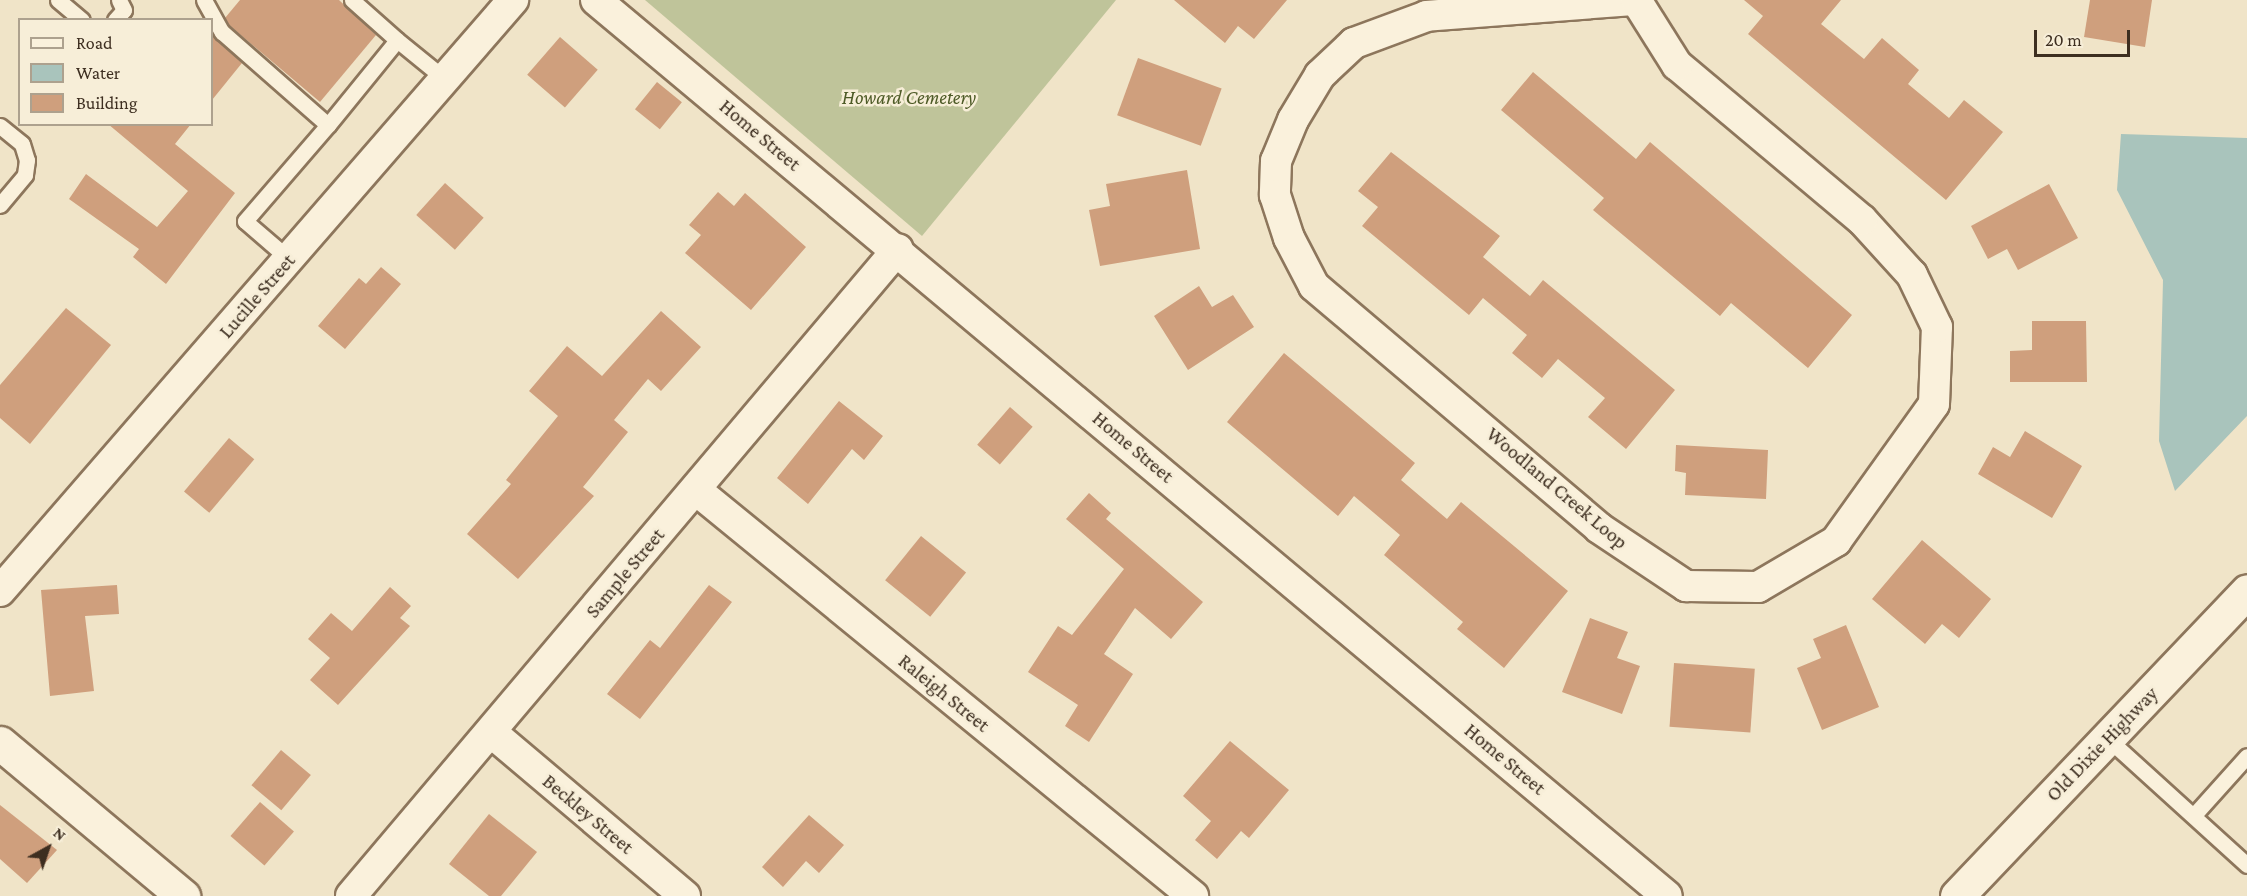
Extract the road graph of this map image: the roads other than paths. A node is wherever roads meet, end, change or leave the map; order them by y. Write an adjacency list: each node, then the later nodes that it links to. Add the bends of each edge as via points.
1 (58, 0): 8 (lane)
2 (119, 0): 9 (lane, via 124,10)
3 (204, 0): 12 (lane, via 222,32)
4 (352, 0): 10 (lane)
5 (513, 0): 11 (street, Lucille Street)
6 (596, 0): 15 (street, Home Street)
7 (1635, 0): 7 (street, Woodland Creek Loop, via 1427,16 1354,43 1320,75 1293,120 1276,161 1275,195 1288,238 1314,286 1599,528 1686,586 1758,586 1836,541 1934,404 1937,327 1912,275 1862,220 1677,65)
8 (80, 18)
9 (117, 18)
10 (398, 40): 11 (lane); 12 (lane)
11 (445, 79): 16 (street, Lucille Street)
12 (328, 125): 16 (lane, via 246,221)
13 (0, 126): 14 (lane, via 22,144 27,160 25,175)
14 (0, 205)
15 (898, 249): 17 (street, Sample Street); 30 (street, Home Street)
16 (289, 259): 18 (street, Lucille Street)
17 (696, 490): 20 (street, Sample Street); 29 (street, Raleigh Street)
18 (1, 588)
19 (2247, 591): 21 (street, Old Dixie Highway)
20 (491, 732): 27 (street, Sample Street); 28 (street, Beckley Street)
21 (2107, 738): 24 (lane); 31 (street, Old Dixie Highway)
22 (0, 743): 26 (street)
23 (2247, 756): 24 (lane)
24 (2194, 815): 25 (lane)
25 (2247, 865)
26 (183, 896)
27 (351, 896)
28 (685, 896)
29 (1193, 896)
30 (1667, 896)
31 (1957, 896)

